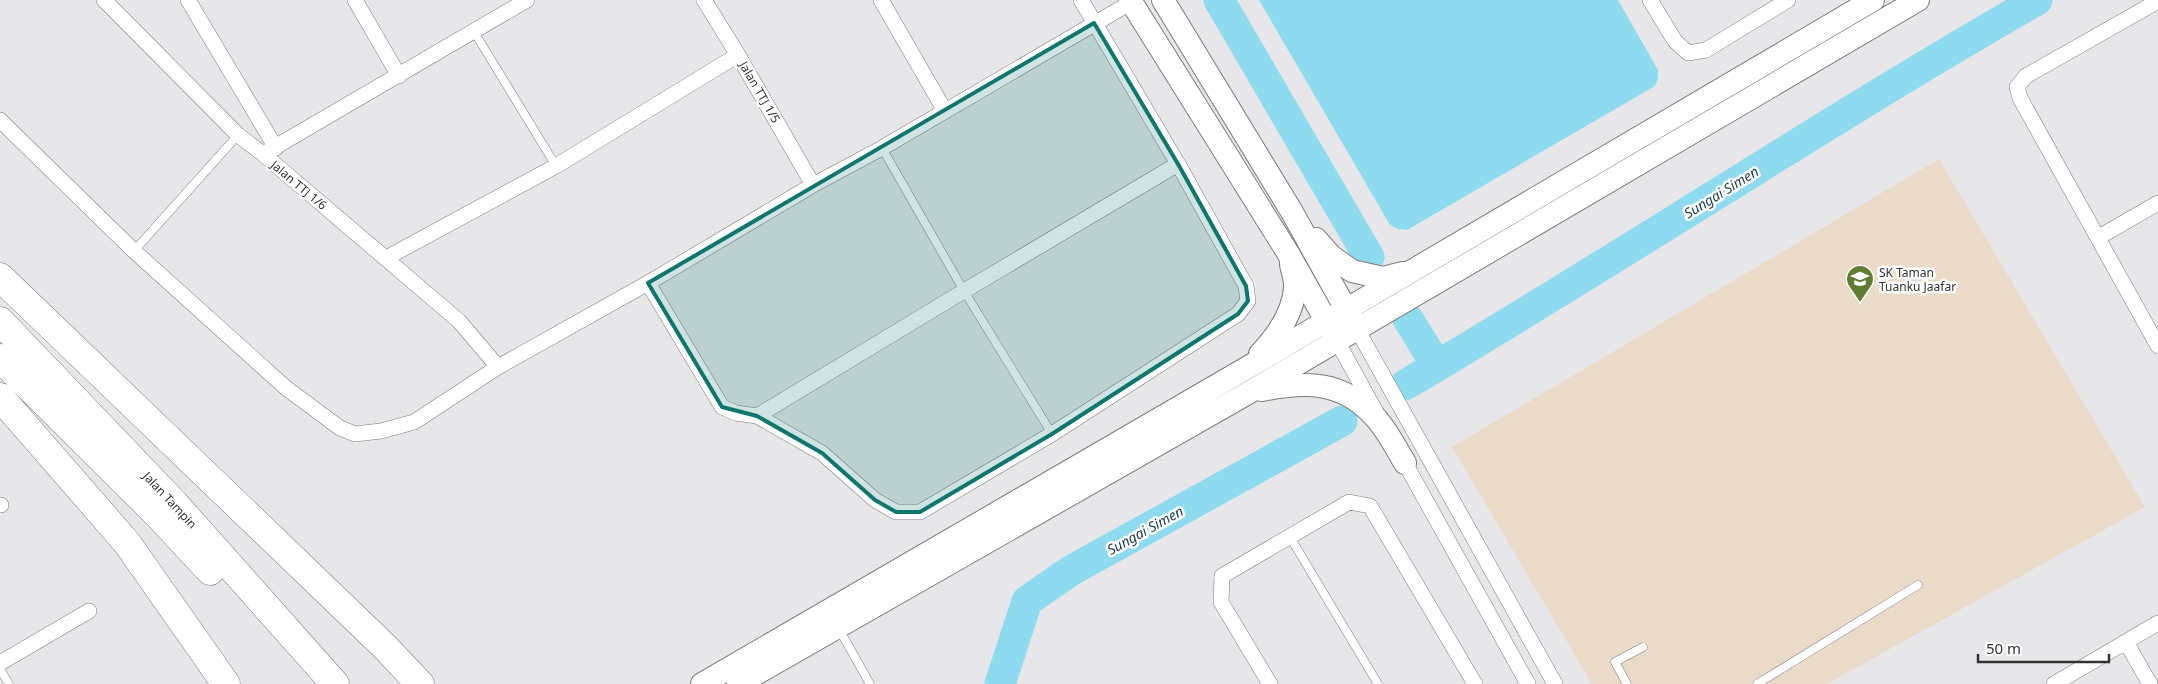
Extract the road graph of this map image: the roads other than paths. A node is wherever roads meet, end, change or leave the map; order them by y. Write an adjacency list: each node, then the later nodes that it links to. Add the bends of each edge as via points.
1 (104, 0): 21 (street, Jalan TTJ 1/6)
2 (188, 0): 23 (street)
3 (355, 0): 18 (street)
4 (527, 0): 16 (street)
5 (704, 0): 17 (street, Jalan TTJ 1/5)
6 (881, 0): 19 (street)
7 (1081, 0): 15 (street)
8 (1163, 0): 28 (street)
9 (1650, 0): 10 (street, via 1674,41 1688,53 1706,50)
10 (1788, 0)
11 (1872, 0): 33 (street)
12 (1918, 0): 37 (street)
13 (1132, 1): 15 (street); 31 (street)
14 (2158, 1): 29 (street, via 2026,76 2017,87 2020,98)
15 (1094, 23): 19 (street); 24 (street)
16 (473, 30): 18 (street); 25 (lane)
17 (738, 55): 25 (street); 26 (street, Jalan TTJ 1/5)
18 (399, 76): 23 (street)
19 (945, 111): 22 (street)
20 (0, 120): 30 (street)
21 (238, 135): 23 (street, Jalan TTJ 1/6); 30 (lane)
22 (882, 148): 26 (street); 36 (lane)
23 (269, 151): 32 (street, Jalan TTJ 1/6)
24 (1178, 164): 36 (street); 47 (street, via 1246,286 1248,301 1238,314)
25 (556, 166): 32 (street)
26 (813, 185): 35 (street)
27 (2158, 203): 29 (street)
28 (1292, 212): 33 (street, via 1331,256 1352,271 1383,278); 37 (street)
29 (2099, 237): 40 (street)
30 (134, 251): 42 (street, via 286,388 340,428 355,434 414,422)
31 (1288, 253): 39 (street); 43 (street, via 1296,287 1285,321 1274,339)
32 (386, 258): 42 (street, Jalan TTJ 1/6, via 459,321)
33 (1415, 269): 37 (street)
34 (0, 277): 56 (highway)
35 (648, 282): 42 (street); 46 (street, via 722,407)
36 (964, 291): 46 (street); 47 (lane)
37 (1352, 319): 39 (street); 73 (street)
38 (0, 321): 63 (highway, Jalan Tampin, via 175,504)
39 (1331, 331): 43 (street); 44 (street); 48 (street)
40 (2158, 346)
41 (0, 358): 62 (highway, Jalan Tampin, via 158,515)
42 (498, 367)
43 (1245, 369): 50 (street)
44 (1248, 393): 48 (street, via 1307,384 1348,393 1376,418); 50 (street)
45 (0, 397): 61 (highway, via 127,543)
46 (757, 416): 47 (street, via 822,453 875,500 896,512 920,512)
47 (1052, 434)
48 (1405, 463): 72 (street)
49 (1290, 536): 69 (street, via 1222,576 1221,602); 70 (lane); 71 (street, via 1349,502 1370,506)
50 (952, 550): 53 (street)
51 (1918, 584): 75 (lane)
52 (89, 611): 58 (street)
53 (834, 618): 66 (street); 67 (street); 68 (lane)
54 (2158, 623): 55 (street)
55 (2126, 642): 76 (street); 77 (street)
56 (386, 647): 64 (highway); 65 (highway)
57 (1642, 647): 74 (lane, via 1615,662)
58 (0, 663)
59 (0, 669): 60 (lane)
60 (9, 684)
61 (226, 684)
62 (311, 684)
63 (335, 684)
64 (420, 684)
65 (433, 684)
66 (702, 684)
67 (738, 684)
68 (870, 684)
69 (1270, 684)
70 (1378, 684)
71 (1474, 684)
72 (1528, 684)
73 (1555, 684)
74 (1627, 684)
75 (1757, 684)
76 (2054, 684)
77 (2150, 684)

